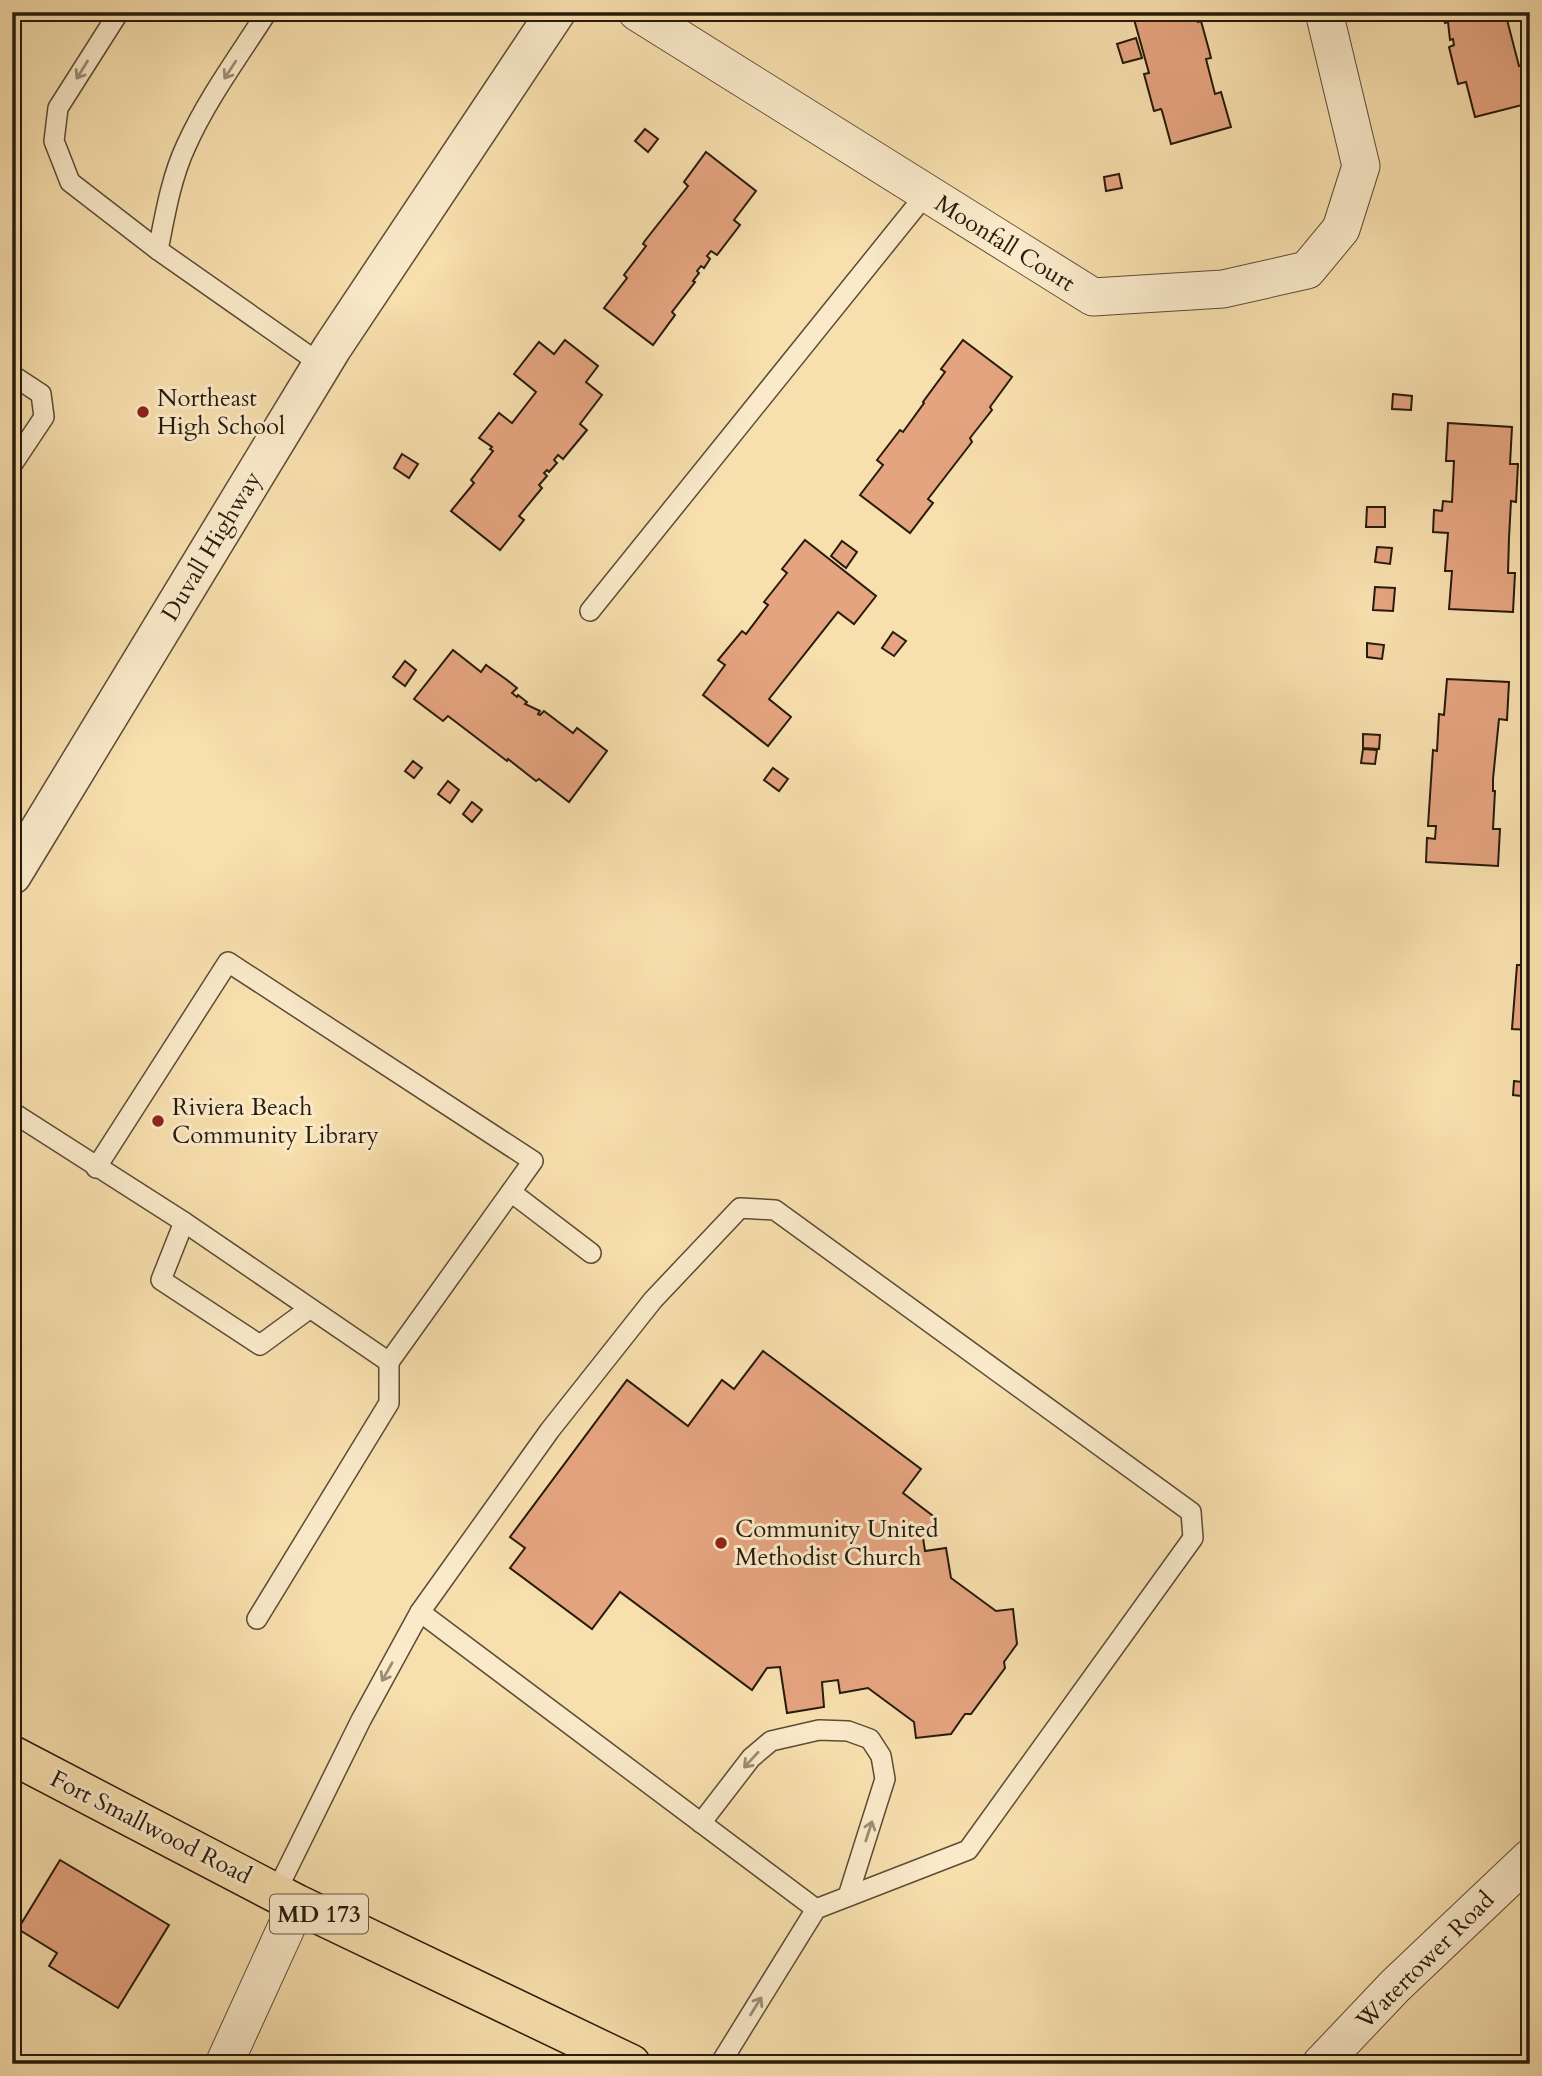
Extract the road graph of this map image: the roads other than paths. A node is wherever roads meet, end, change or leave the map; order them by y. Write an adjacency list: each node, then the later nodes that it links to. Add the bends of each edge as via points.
1 (118, 12): 7 (lane, one-way to 7, via 58,108 54,141 69,182)
2 (267, 12): 7 (lane, one-way to 7, via 185,148)
3 (556, 12): 8 (street, Duvall Highway)
4 (637, 12): 6 (street, Moonfall Court)
5 (1324, 12): 6 (street, Moonfall Court, via 1361,166 1341,229 1307,270 1223,289 1093,297)
6 (926, 194): 11 (lane, Moonfall Court)
7 (158, 250): 8 (lane)
8 (321, 365): 12 (street, Duvall Highway)
9 (12, 375): 10 (lane, via 41,394 44,417)
10 (12, 465)
11 (590, 611)
12 (12, 874)
13 (12, 1112): 14 (lane)
14 (96, 1168): 15 (lane, via 228,962 533,1161); 16 (lane)
15 (511, 1192): 17 (lane); 19 (lane)
16 (184, 1222): 18 (lane); 18 (lane, via 161,1280 260,1345)
17 (591, 1253)
18 (309, 1309): 19 (lane)
19 (389, 1362): 21 (lane, via 389,1403)
20 (420, 1612): 23 (lane); 25 (lane, via 550,1430 653,1300 740,1208 775,1210 1191,1512 1193,1538 968,1850); 26 (lane, one-way to 26, via 360,1720)
21 (257, 1619)
22 (12, 1755): 26 (main road, Fort Smallwood Road / MD 173)
23 (701, 1822): 25 (lane, one-way to 23, via 885,1779 881,1756 870,1740 848,1731 819,1730 771,1741 751,1758); 27 (lane)
24 (1530, 1857): 31 (street, Watertower Road)
25 (848, 1896): 27 (lane)
26 (286, 1898): 28 (street); 29 (main road, Fort Smallwood Road / MD 173)
27 (816, 1909): 30 (lane, one-way to 27)
28 (224, 2064)
29 (631, 2064)
30 (720, 2064)
31 (1321, 2064)

